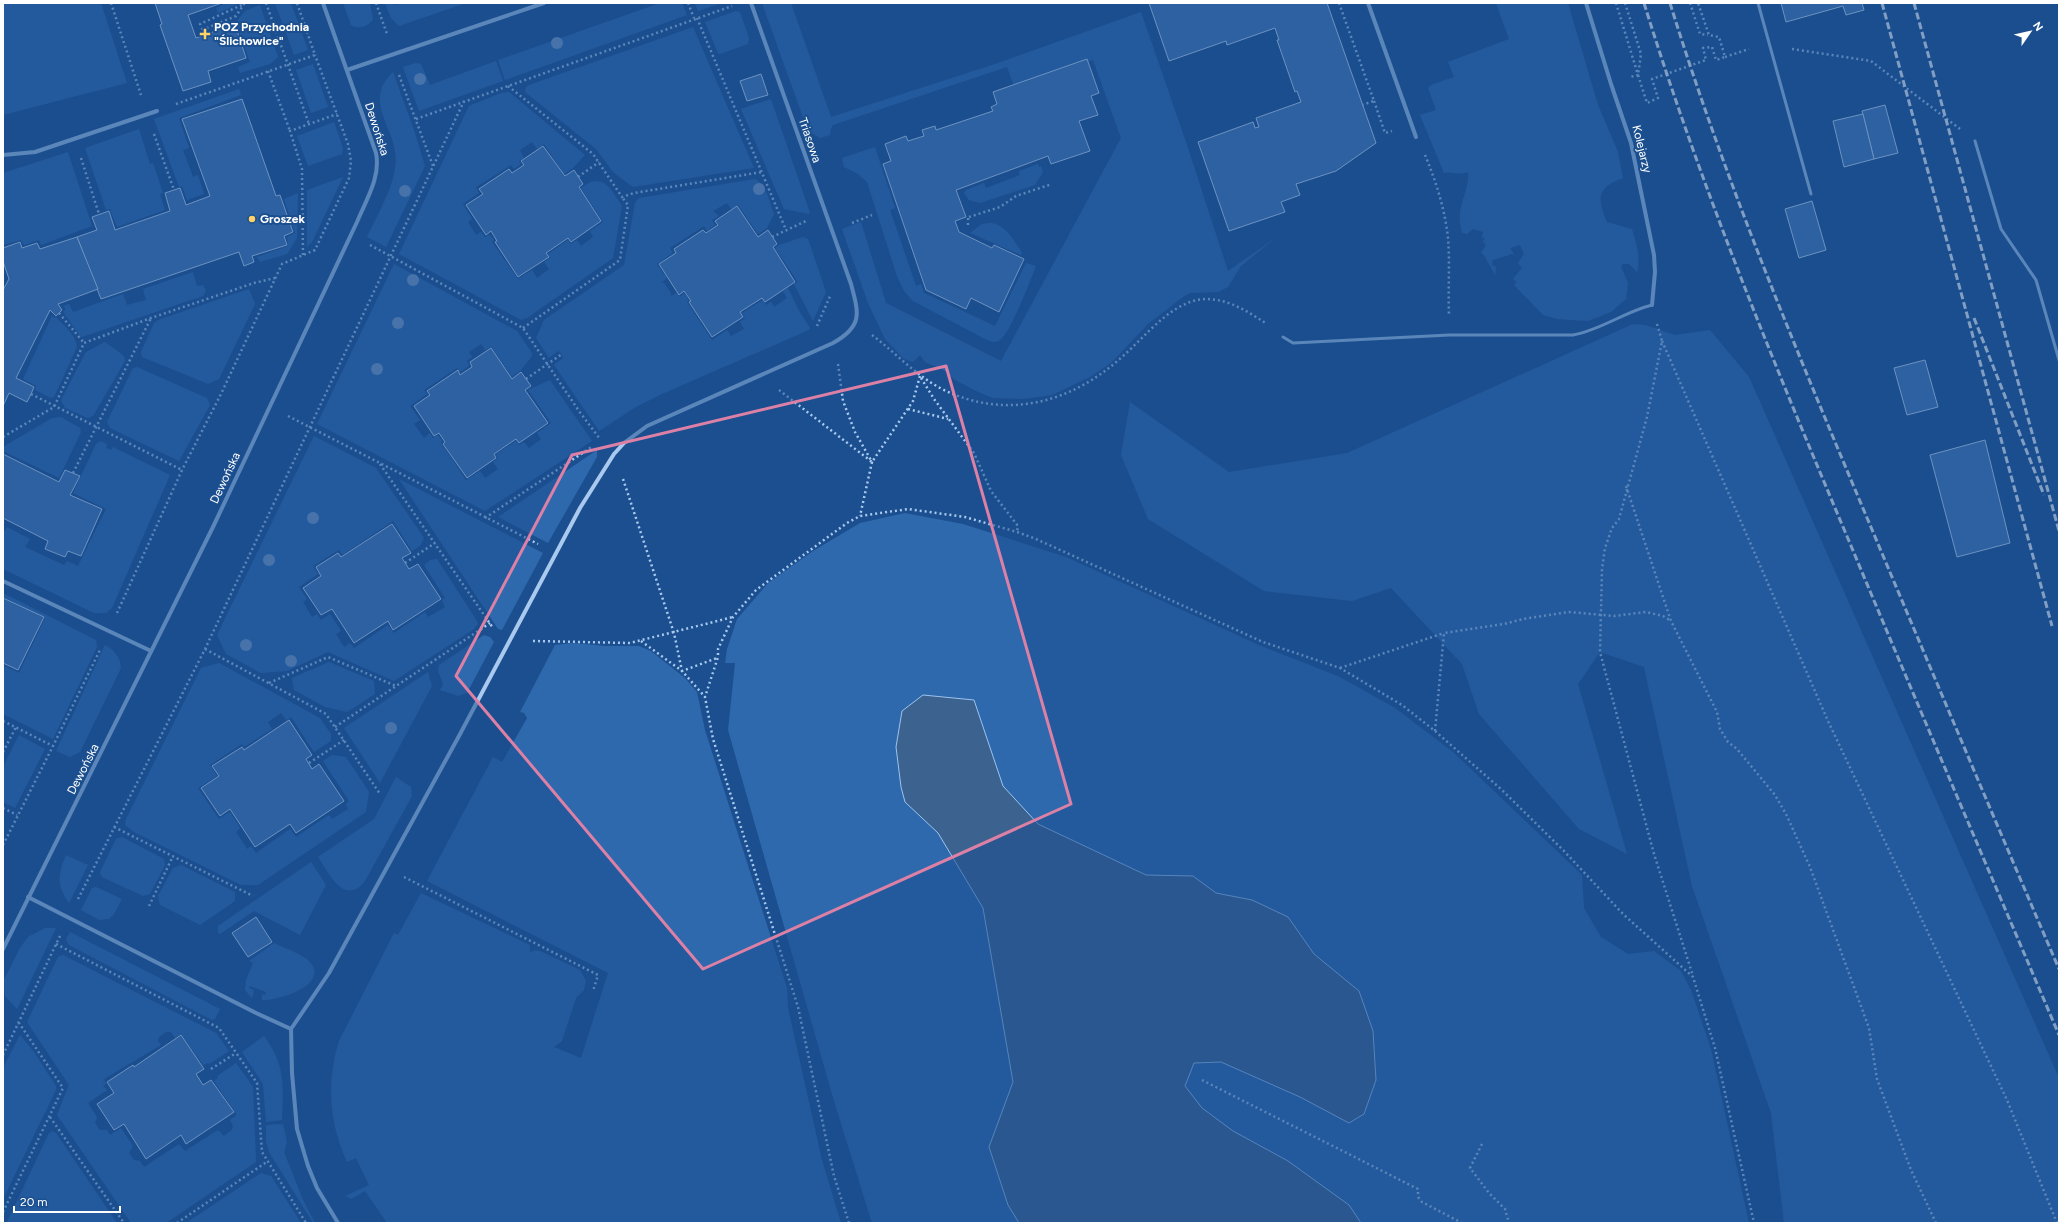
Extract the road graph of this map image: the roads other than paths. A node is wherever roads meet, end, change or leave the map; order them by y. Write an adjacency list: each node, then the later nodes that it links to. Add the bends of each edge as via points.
1 (323, 3): 7 (street, Dewońska)
2 (544, 3): 7 (street)
3 (751, 3): 20 (street, Triasowa, via 851,284 858,311 856,323 851,331 833,343 647,426 614,454 584,502 329,973)
4 (1368, 3): 9 (street)
5 (1586, 3): 13 (street, Kolejarzy, via 1631,143 1655,272)
6 (1758, 3): 12 (lane)
7 (347, 70): 17 (street, Dewońska, via 376,153 378,166 375,178 352,234)
8 (157, 111): 11 (street, via 35,152)
9 (1416, 137)
10 (1975, 140): 15 (lane, via 2001,229 2036,280)
11 (3, 155)
12 (1811, 194)
13 (1652, 304): 14 (lane, via 1586,333 1573,335 1449,335 1292,343)
14 (1283, 337)
15 (2059, 360)
16 (3, 581): 17 (street)
17 (151, 651): 18 (street, Dewońska)
18 (28, 897): 19 (street, Dewońska); 20 (street)
19 (3, 949)
20 (291, 1029): 21 (street, via 297,1129 317,1188)
21 (338, 1223)

